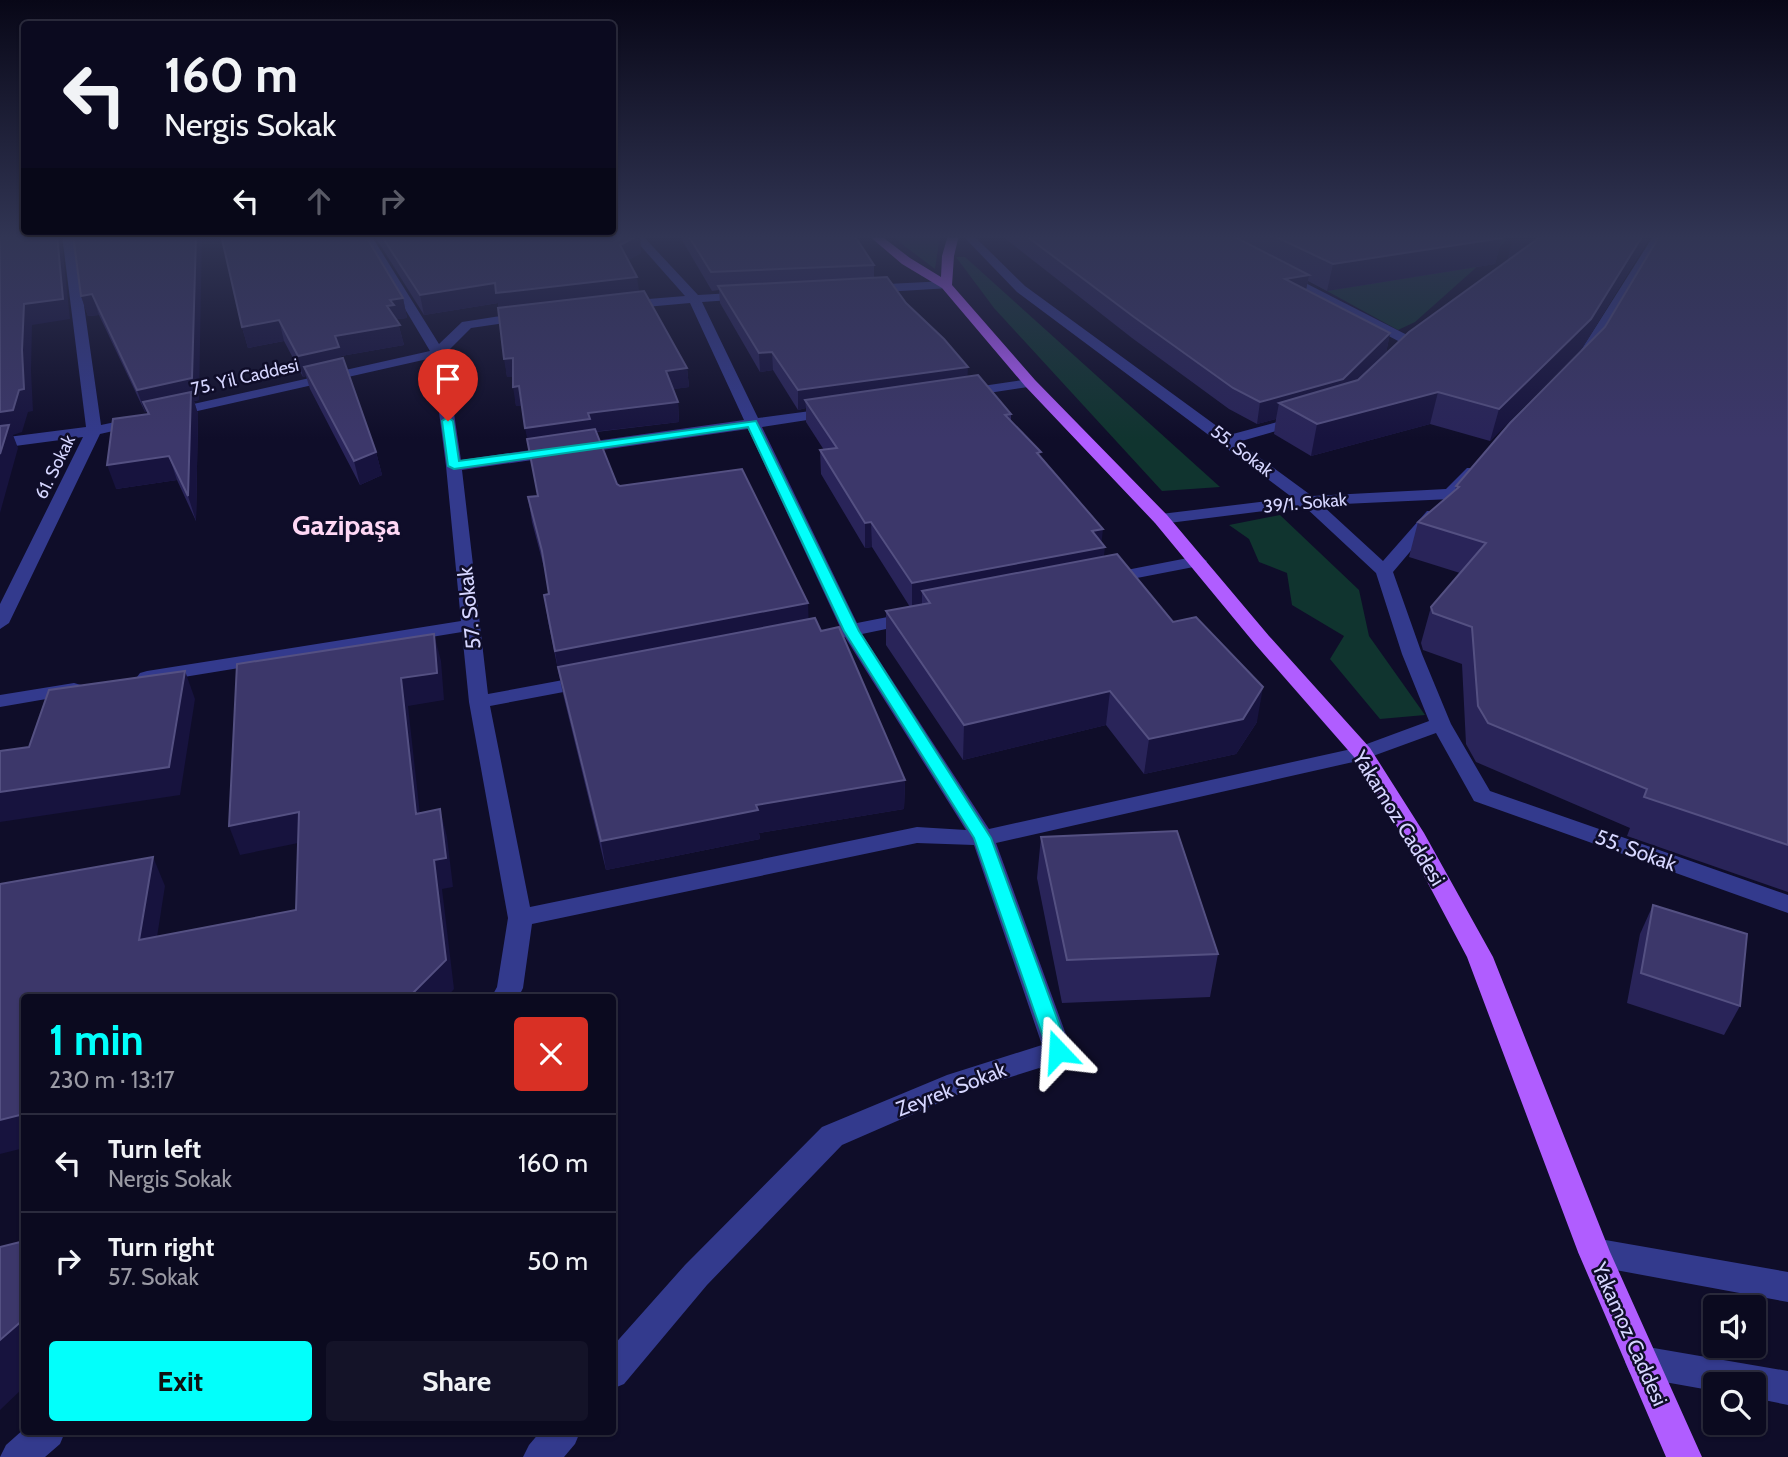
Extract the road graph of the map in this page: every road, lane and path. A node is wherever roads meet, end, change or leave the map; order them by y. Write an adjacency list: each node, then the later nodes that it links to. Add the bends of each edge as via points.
1 (77, 303): 19 (street, 61. Sokak)
2 (407, 303): 11 (street, 57. Sokak)
3 (645, 303): 9 (street)
4 (696, 303): 18 (street, Zeyrek Sokak)
5 (961, 303): 14 (main road, Yakamoz Caddesi)
6 (1040, 303): 20 (street, 55. Sokak)
7 (1336, 303): 12 (street, via 1410,342)
8 (1618, 303): 13 (street, via 1588,352)
9 (615, 306)
10 (535, 314): 11 (street, via 467,325)
11 (438, 354): 19 (street, 75. Yil Caddesi); 23 (street, 57. Sokak)
12 (1382, 369)
13 (1570, 371)
14 (1030, 383): 15 (street); 26 (main road, Yakamoz Caddesi)
15 (951, 395)
16 (845, 410): 18 (street)
17 (1319, 414): 20 (street)
18 (752, 423): 23 (street); 33 (street, Zeyrek Sokak)
19 (94, 431): 21 (street, 75. Yil Caddesi); 31 (street, 61. Sokak)
20 (1228, 440): 25 (street, 55. Sokak)
21 (0, 443)
22 (1487, 456): 24 (street)
23 (454, 466): 32 (street, 57. Sokak)
24 (1451, 494): 25 (street, 39/1. Sokak); 28 (street)
25 (1308, 501): 26 (street, 39/1. Sokak); 28 (street, 55. Sokak)
26 (1161, 519): 27 (main road, Yakamoz Caddesi)
27 (1198, 561): 29 (street); 41 (main road, Yakamoz Caddesi)
28 (1384, 571): 40 (street, 55. Sokak)
29 (1091, 582)
30 (931, 615): 33 (street)
31 (0, 622)
32 (471, 625): 36 (street); 39 (street, 57. Sokak)
33 (851, 631): 34 (street); 42 (street, Zeyrek Sokak)
34 (825, 636)
35 (612, 676): 39 (street)
36 (121, 682)
37 (94, 686): 38 (street)
38 (0, 701)
39 (479, 702): 44 (street, 57. Sokak)
40 (1441, 724): 41 (street); 43 (street, 55. Sokak, via 1482,796)
41 (1362, 753): 42 (street); 46 (main road, Yakamoz Caddesi, via 1416,838 1480,957)
42 (983, 838): 44 (street, via 917,835); 49 (street, Zeyrek Sokak, via 1058,1051 957,1083 832,1136 696,1275)
43 (1788, 904)
44 (520, 918): 45 (street, 57. Sokak)
45 (506, 994)
46 (1594, 1252): 47 (street); 48 (main road, Yakamoz Caddesi)
47 (1788, 1287)
48 (1642, 1362): 50 (street); 55 (main road, Yakamoz Caddesi)
49 (616, 1368)
50 (1788, 1388)
51 (44, 1435): 53 (street)
52 (560, 1435): 54 (street)
53 (18, 1457)
54 (541, 1457)
55 (1684, 1457)

